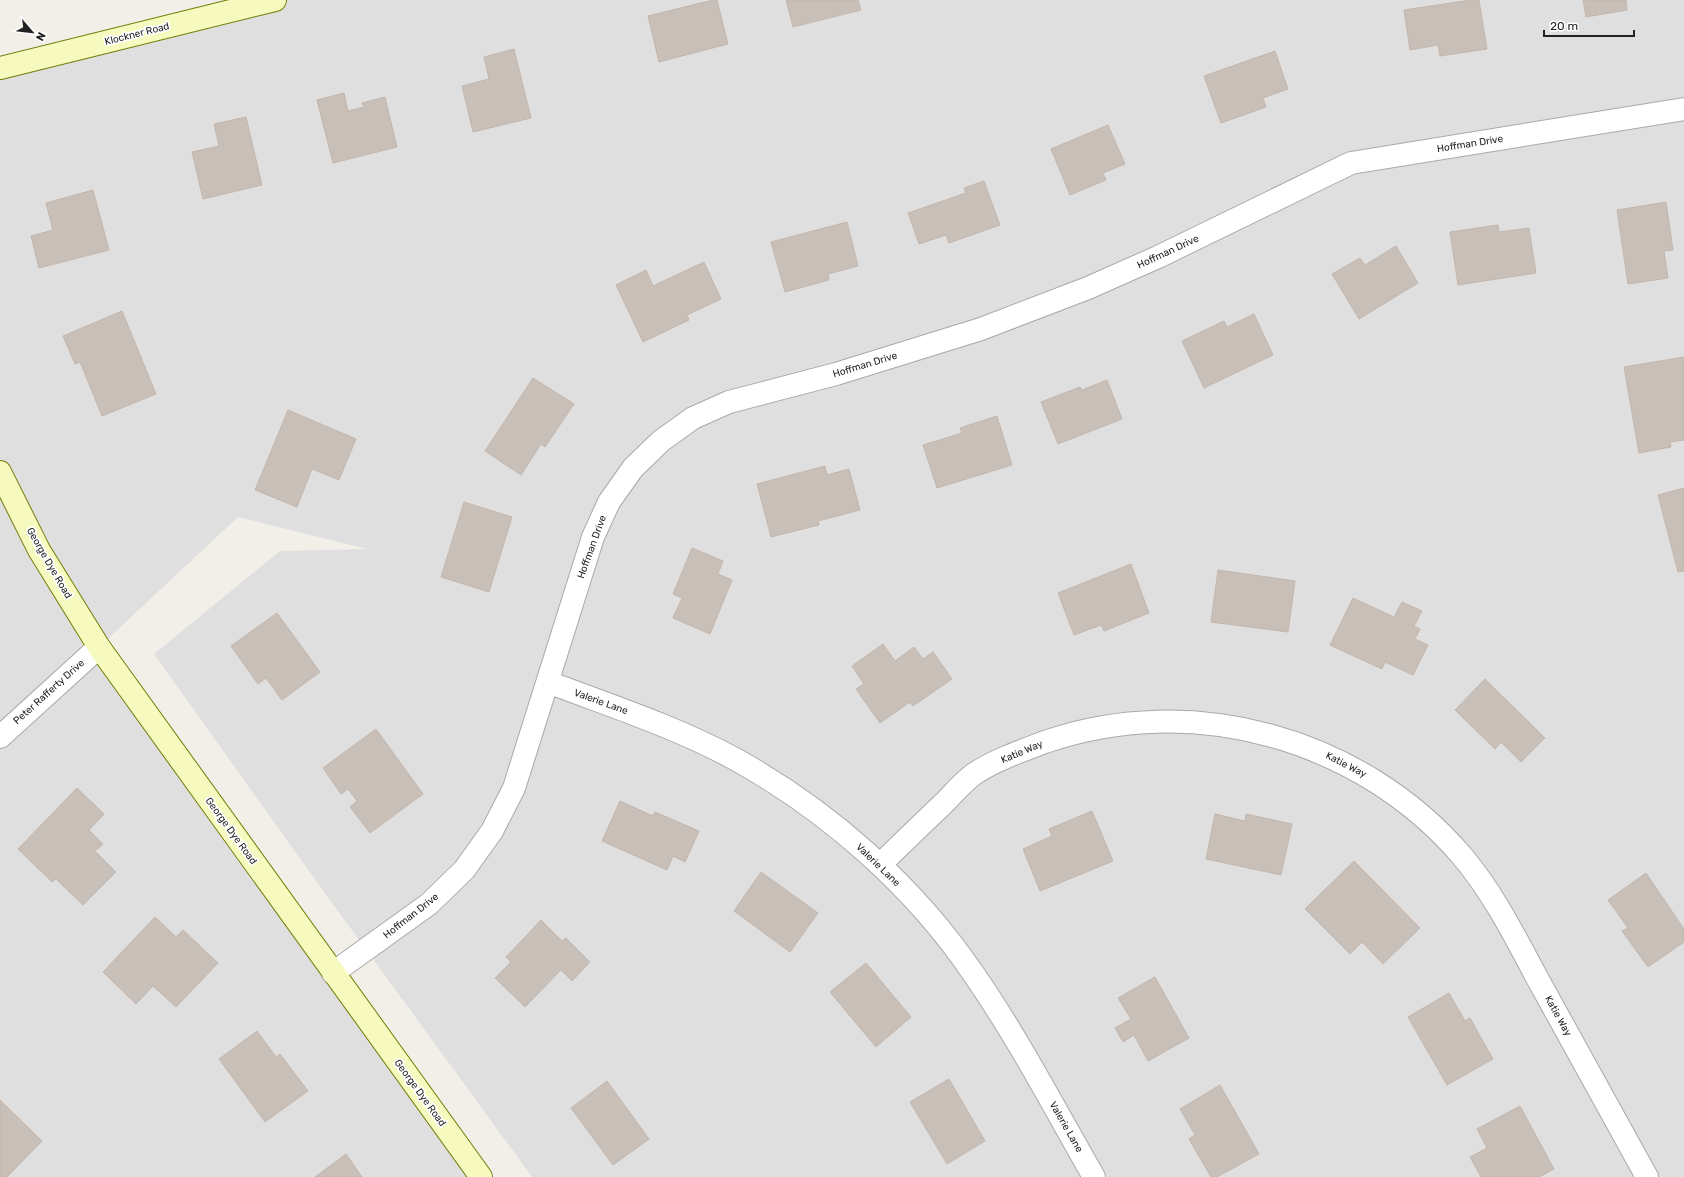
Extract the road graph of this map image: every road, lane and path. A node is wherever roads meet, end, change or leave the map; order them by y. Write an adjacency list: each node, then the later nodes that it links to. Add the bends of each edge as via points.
1 (275, 0): 2 (street, Klockner Road)
2 (0, 68)
3 (1684, 109): 6 (street, Hoffman Drive, via 1351,163 1158,257 1088,288 981,329 836,374 729,402 693,418 661,441 633,468 609,502 593,537)
4 (0, 472): 5 (street, George Dye Road, via 39,550)
5 (99, 647): 7 (street, Peter Rafferty Drive); 9 (street, George Dye Road)
6 (548, 682): 8 (street, Valerie Lane, via 668,727 735,760 799,799); 9 (street, Hoffman Drive, via 514,788 492,831 464,870 430,904)
7 (0, 737)
8 (880, 864): 11 (street, Valerie Lane, via 929,915 975,974 1008,1026); 12 (street, Katie Way, via 973,775 1020,751 1070,733 1123,723 1176,720 1229,725 1281,737 1331,756 1377,782 1425,818 1462,856 1494,900)
9 (333, 973): 10 (street, George Dye Road)
10 (481, 1177)
11 (1094, 1177)
12 (1647, 1177)

